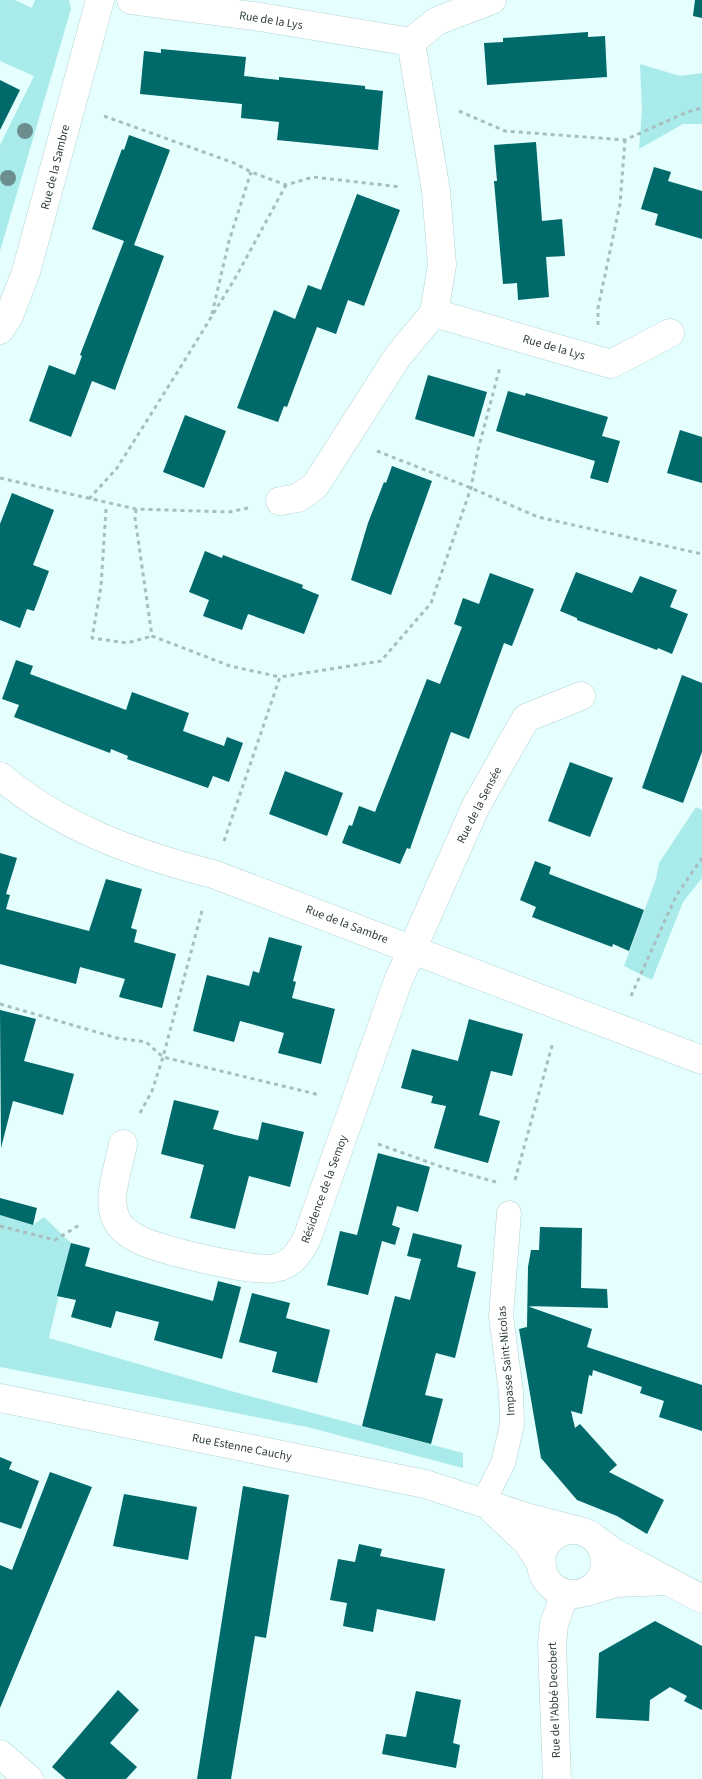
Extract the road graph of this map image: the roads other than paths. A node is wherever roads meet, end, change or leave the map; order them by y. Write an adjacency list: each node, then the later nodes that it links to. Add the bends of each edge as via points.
1 (100, 0): 6 (street, Rue de la Sambre, via 26,272)
2 (131, 0): 4 (street, Rue de la Lys)
3 (492, 0): 4 (street, via 437,21)
4 (411, 42): 5 (street, via 436,191 442,265)
5 (434, 313): 7 (street, Rue de la Lys, via 611,364); 8 (street, via 398,356 315,486 298,498)
6 (0, 330)
7 (670, 333)
8 (280, 502)
9 (581, 696): 11 (street, Rue de la Sensée, via 526,718 476,806)
10 (0, 776): 11 (street, Rue de la Sambre, via 22,795 76,828 165,862 213,874)
11 (412, 948): 12 (street, Rue de la Sambre); 13 (street, Résidence de la Semoy, via 301,1251 290,1262 260,1270 152,1245 124,1230 116,1220 112,1205)
12 (702, 1060)
13 (123, 1144)
14 (509, 1213): 16 (lane, Impasse Saint-Nicolas, via 501,1316 512,1425 503,1463)
15 (0, 1398): 16 (street, Rue Estenne Cauchy, via 425,1484)
16 (483, 1503): 17 (street, Rue Estenne Cauchy); 18 (street, Rue Estenne Cauchy, via 517,1531)
17 (586, 1535): 18 (street, via 558,1533 544,1550); 19 (street, Rue Estenne Cauchy); 20 (street, via 604,1552 605,1565 601,1578)
18 (542, 1566): 20 (street, via 547,1580 555,1588)
19 (667, 1581): 20 (street, Rue Estenne Cauchy, via 616,1583); 21 (street, Rue Estenne Cauchy)
20 (575, 1592): 24 (street, Rue de l'Abbé Decobert, via 554,1624)
21 (702, 1598)
22 (0, 1754): 23 (street)
23 (29, 1779)
24 (557, 1779)

